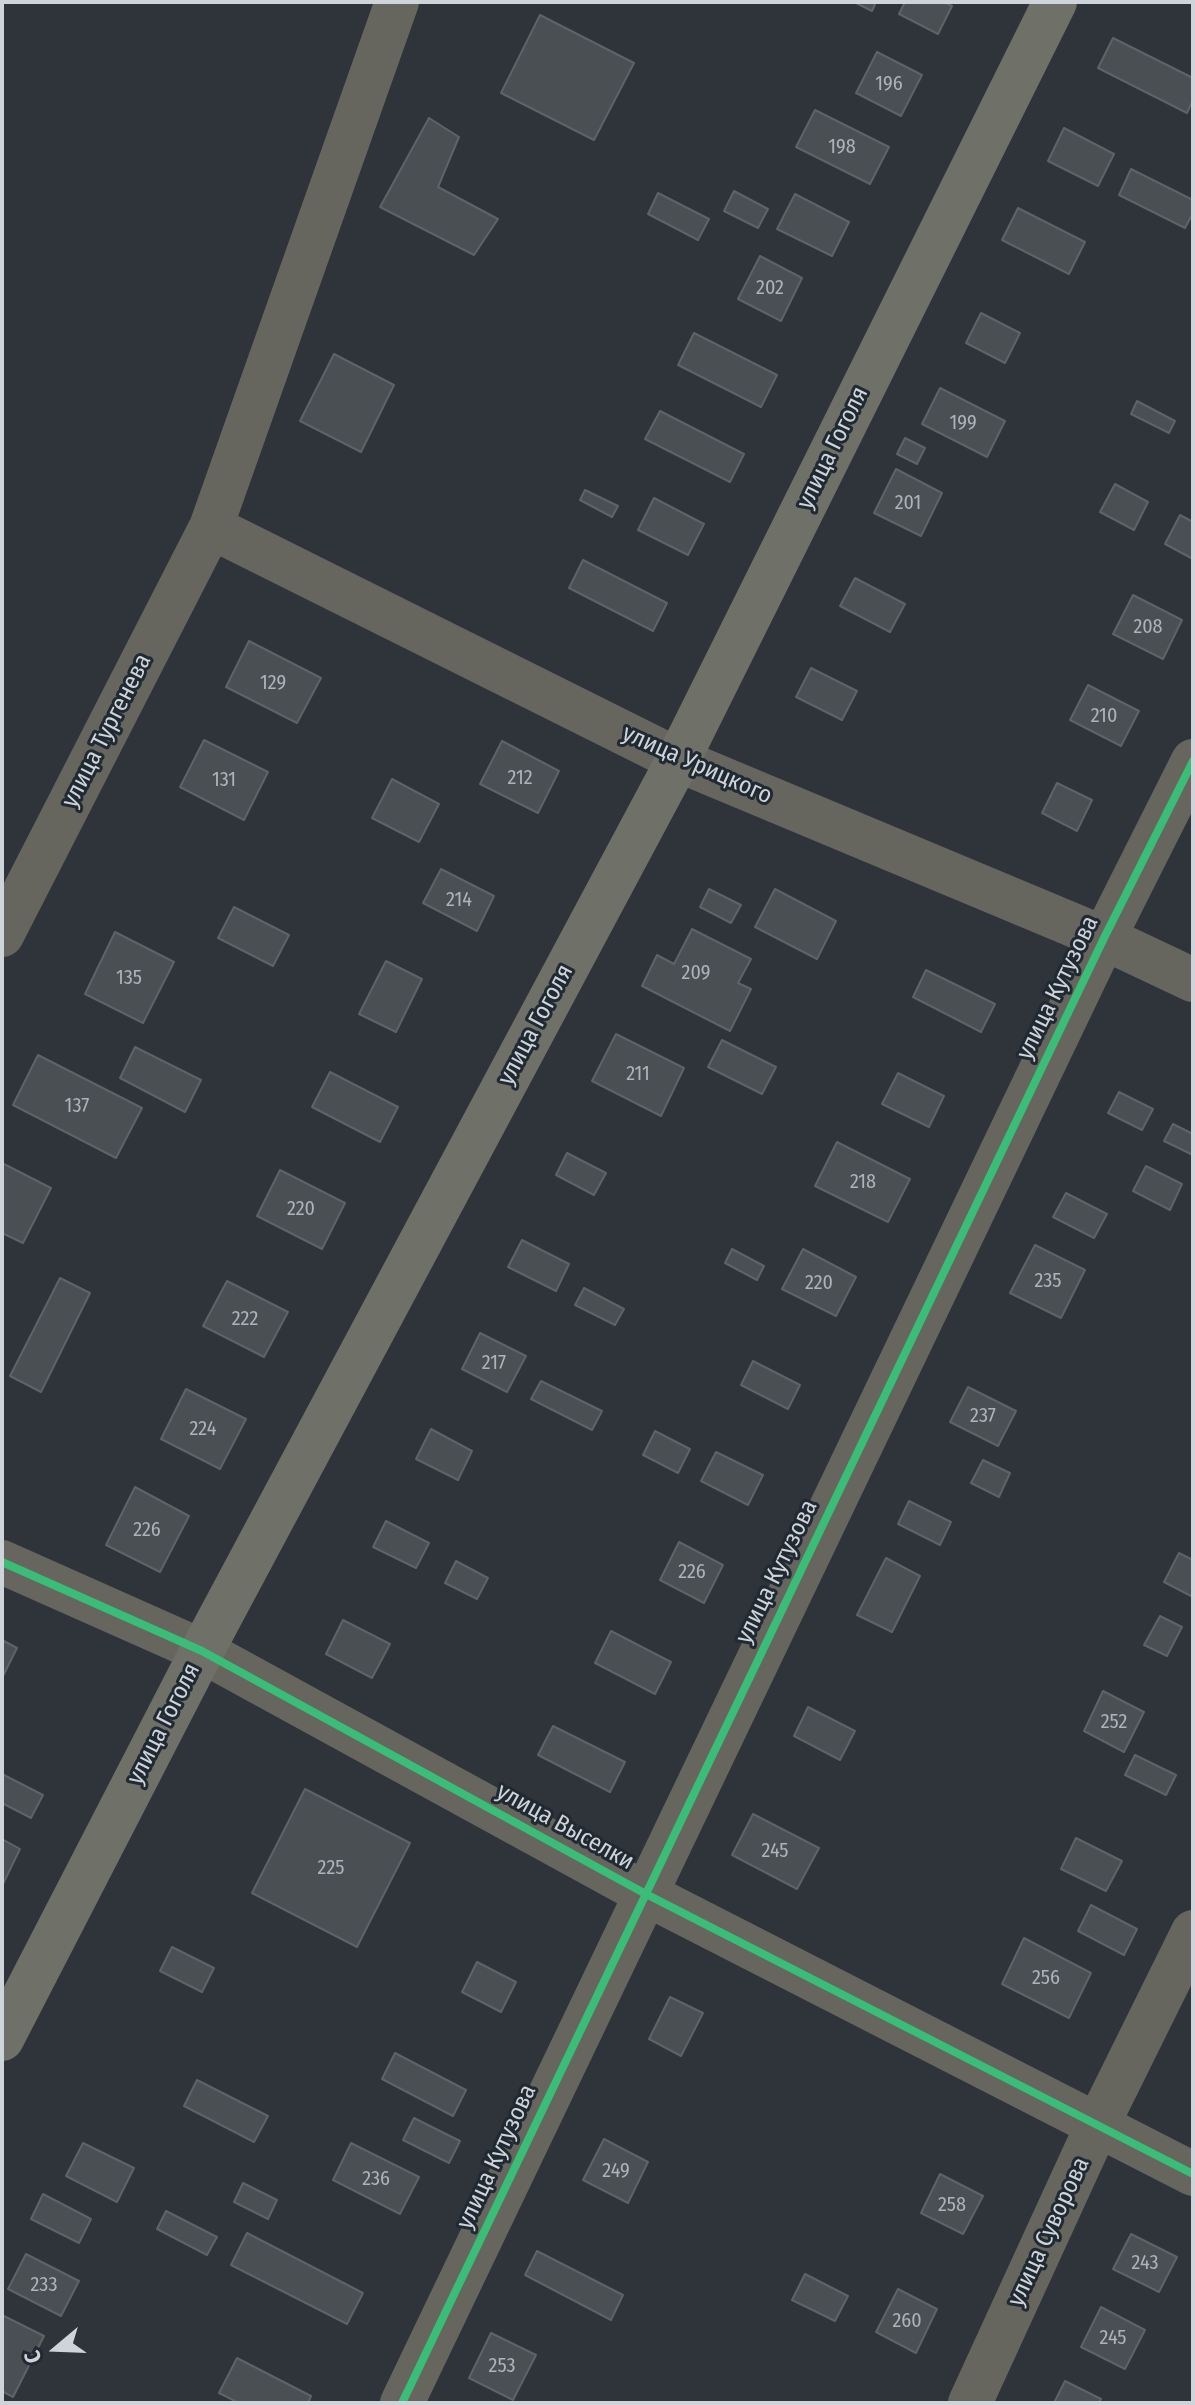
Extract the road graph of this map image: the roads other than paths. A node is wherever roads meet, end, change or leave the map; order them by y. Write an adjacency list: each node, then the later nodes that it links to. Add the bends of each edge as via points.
1 (397, 2): 3 (street, улица Тургенева)
2 (1055, 2): 4 (main road, улица Гоголя)
3 (211, 527): 4 (street, улица Урицкого); 6 (street, улица Тургенева)
4 (678, 760): 7 (street, улица Урицкого); 10 (main road, улица Гоголя)
5 (1193, 761): 7 (street, улица Кутузова)
6 (2, 935)
7 (1104, 938): 8 (street, улица Урицкого); 11 (street, улица Кутузова)
8 (1193, 980)
9 (2, 1562): 10 (street, улица Выселки)
10 (202, 1651): 11 (street, улица Выселки); 13 (main road, улица Гоголя)
11 (644, 1893): 14 (street, улица Выселки); 16 (street, улица Кутузова)
12 (1193, 1932): 14 (street, улица Суворова)
13 (2, 2039)
14 (1097, 2126): 15 (street, улица Выселки); 17 (street, улица Суворова)
15 (1193, 2174)
16 (402, 2403)
17 (970, 2403)

